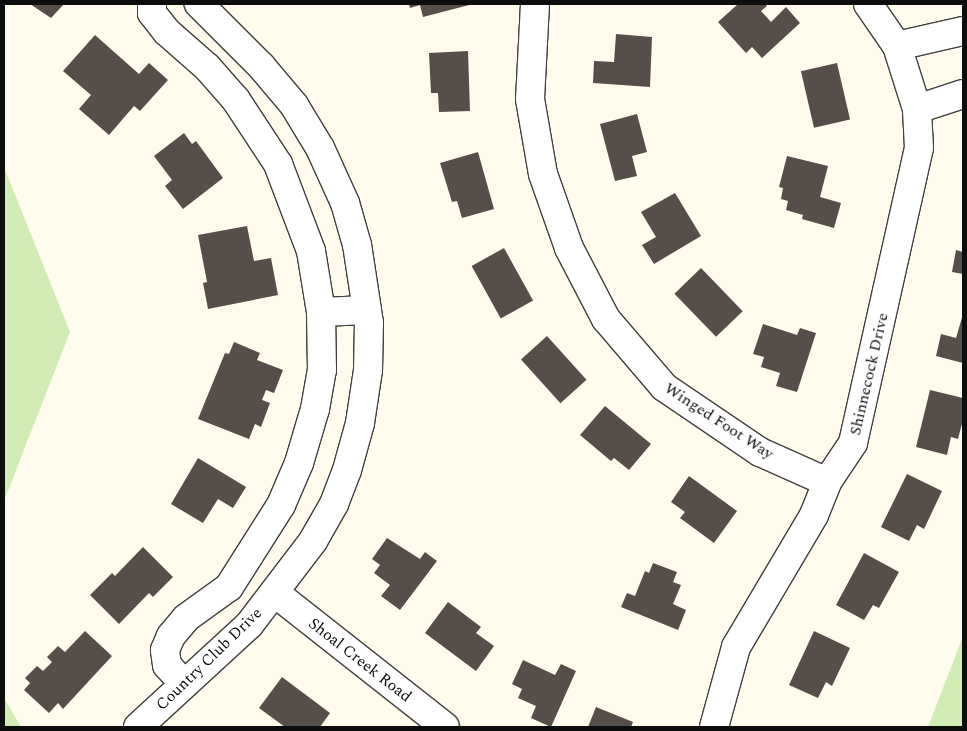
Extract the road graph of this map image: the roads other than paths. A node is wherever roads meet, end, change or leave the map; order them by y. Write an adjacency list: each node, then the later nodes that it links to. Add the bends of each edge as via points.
1 (152, 4): 10 (street, via 152,13 167,32 236,100 278,164 310,251)
2 (199, 4): 9 (street, Country Club Drive, via 261,66 294,105 320,148 345,204 355,237)
3 (534, 4): 11 (street, Winged Foot Way, via 530,99 544,174 569,248 606,319 664,387 760,452)
4 (868, 4): 6 (street, Shinnecock Drive)
5 (963, 31): 6 (street)
6 (897, 46): 8 (street, Shinnecock Drive)
7 (963, 94): 8 (street)
8 (917, 109): 11 (street, Shinnecock Drive, via 919,148 853,443)
9 (367, 310): 10 (street); 12 (street, Country Club Drive, via 368,370 360,423 347,470 334,504 313,541)
10 (321, 312): 13 (street, via 322,370 315,409 299,463 281,504 229,587 186,618 171,636 164,650 167,665)
11 (826, 482): 16 (street, Shinnecock Drive, via 814,515 736,647)
12 (275, 593): 13 (street, Country Club Drive, via 249,624); 15 (street, Shoal Creek Road)
13 (184, 684): 14 (street, Country Club Drive)
14 (138, 727)
15 (445, 727)
16 (714, 727)

